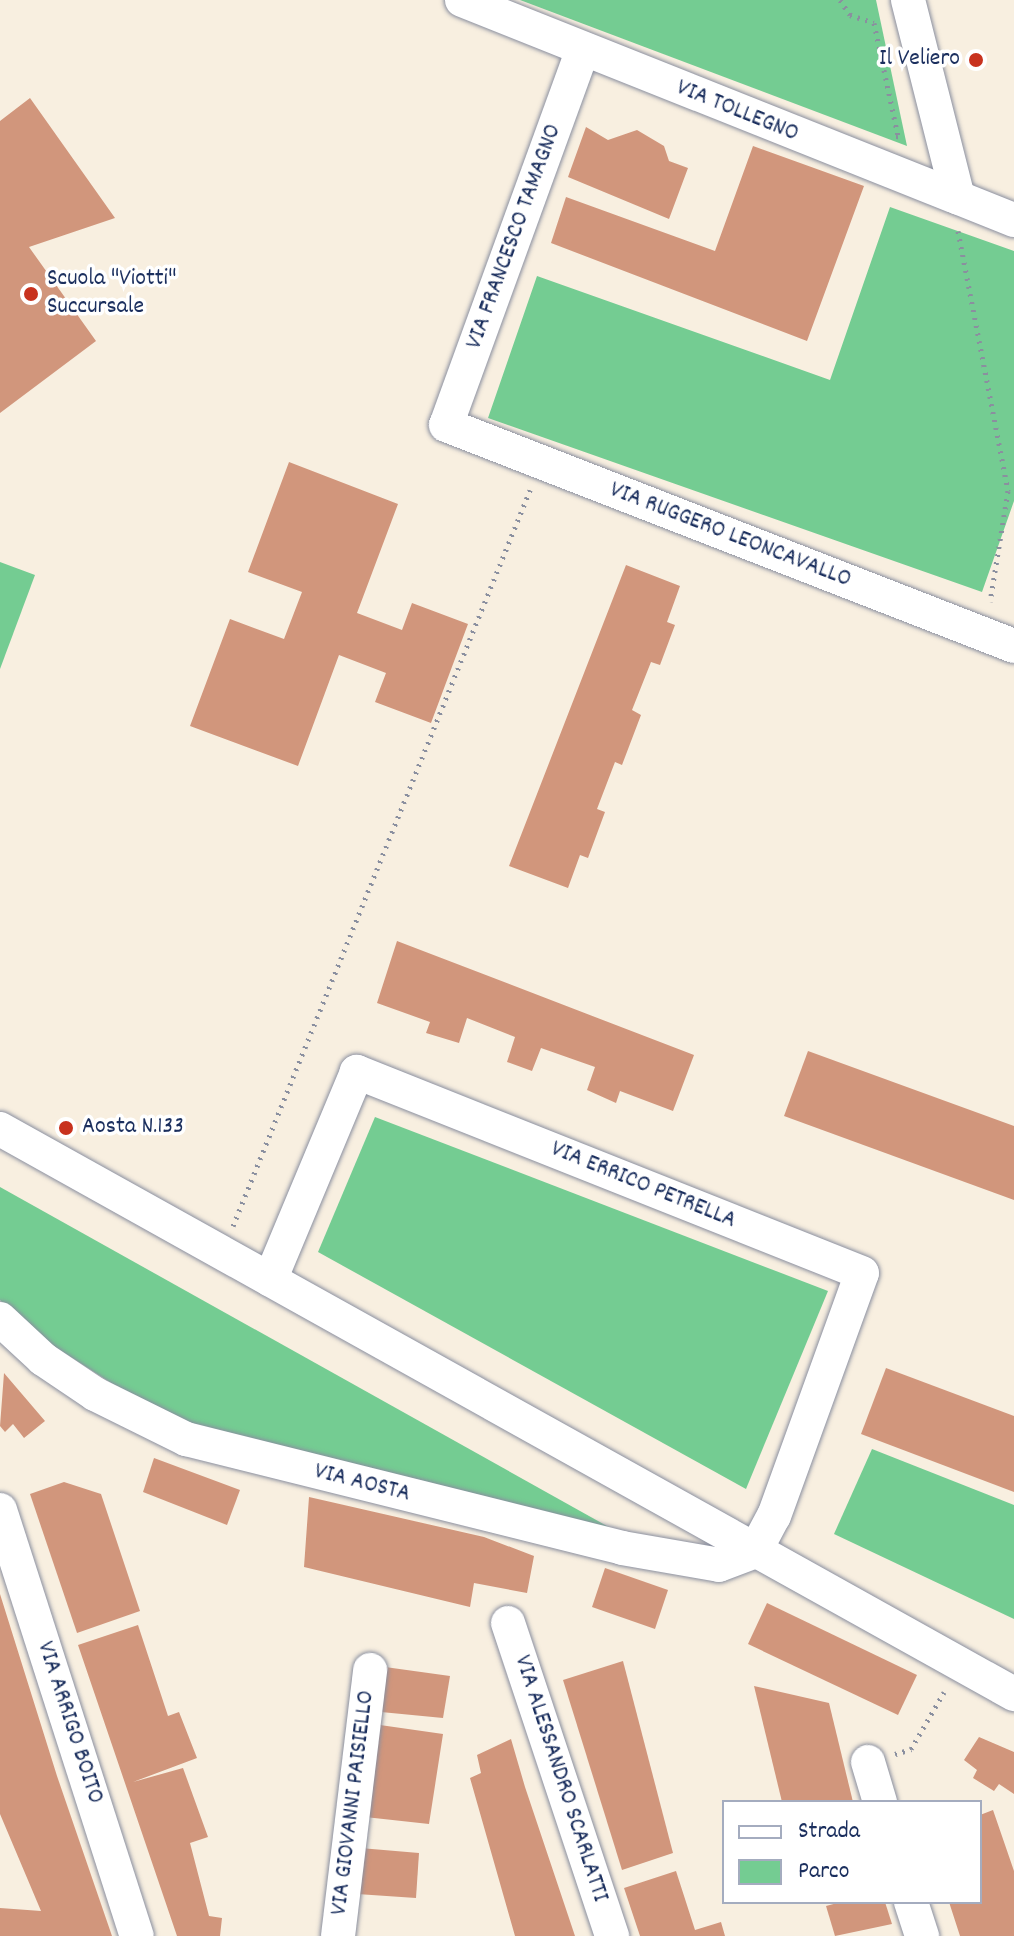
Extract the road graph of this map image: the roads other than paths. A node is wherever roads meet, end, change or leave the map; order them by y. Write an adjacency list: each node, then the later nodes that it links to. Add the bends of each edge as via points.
1 (462, 0): 3 (street, VIA TOLLEGNO)
2 (908, 0): 4 (street)
3 (583, 49): 4 (street, VIA TOLLEGNO, via 872,166); 6 (street, VIA FRANCESCO TAMAGNO)
4 (957, 211): 5 (street, VIA TOLLEGNO)
5 (1014, 220)
6 (446, 425): 7 (street, VIA RUGGERO LEONCAVALLO)
7 (1014, 646)
8 (0, 1129): 9 (street)
9 (270, 1280): 12 (street); 12 (street, VIA ERRICO PETRELLA, via 357,1072 862,1273 774,1516)
10 (0, 1319): 12 (street, VIA AOSTA, via 43,1359 95,1394 186,1439 677,1560 719,1565)
11 (0, 1510): 19 (street, VIA ARRIGO BOITO)
12 (755, 1551): 15 (street)
13 (508, 1623): 21 (street, VIA ALESSANDRO SCARLATTI)
14 (370, 1670): 20 (street, VIA GIOVANNI PAISIELLO)
15 (1014, 1694)
16 (868, 1762): 17 (street)
17 (879, 1800)
18 (912, 1904): 22 (street)
19 (137, 1936)
20 (338, 1936)
21 (612, 1936)
22 (922, 1936)

